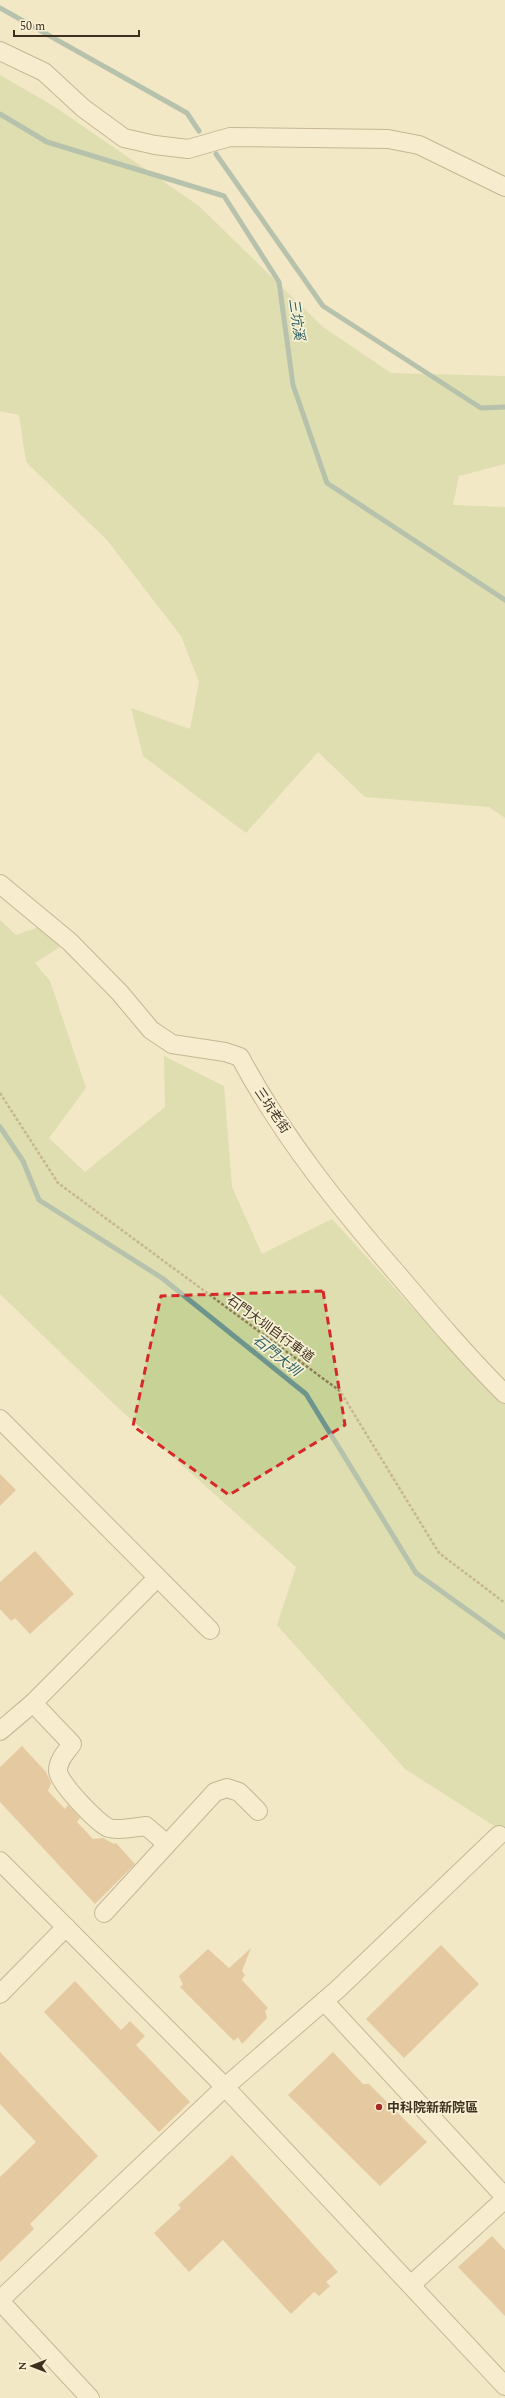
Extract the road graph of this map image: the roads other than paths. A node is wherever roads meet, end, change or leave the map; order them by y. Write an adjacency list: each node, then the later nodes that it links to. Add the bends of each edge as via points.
1 (0, 50): 2 (street, via 44,72 83,108 124,138 188,149 230,137 388,139 419,145)
2 (505, 187)
3 (0, 884): 4 (street, 三坑老街, via 70,942 120,992 151,1030 172,1044 225,1052 240,1057 305,1160 342,1211 472,1361)
4 (505, 1394)
5 (0, 1419): 6 (street)
6 (157, 1578): 7 (street); 8 (street)
7 (210, 1630)
8 (33, 1704): 9 (street); 12 (street, via 72,1744 60,1760 60,1781 100,1822 110,1828 146,1826)
9 (0, 1731)
10 (258, 1811): 12 (street, via 239,1792 227,1788 215,1792)
11 (500, 1835): 17 (street)
12 (166, 1844): 14 (street)
13 (0, 1861): 15 (street)
14 (104, 1913)
15 (66, 1927): 16 (street); 18 (street)
16 (0, 1994)
17 (324, 2001): 18 (street); 19 (street)
18 (225, 2087): 20 (street); 21 (street)
19 (505, 2198): 20 (street)
20 (411, 2285): 22 (street)
21 (0, 2301): 23 (street)
22 (505, 2386)
23 (90, 2398)

